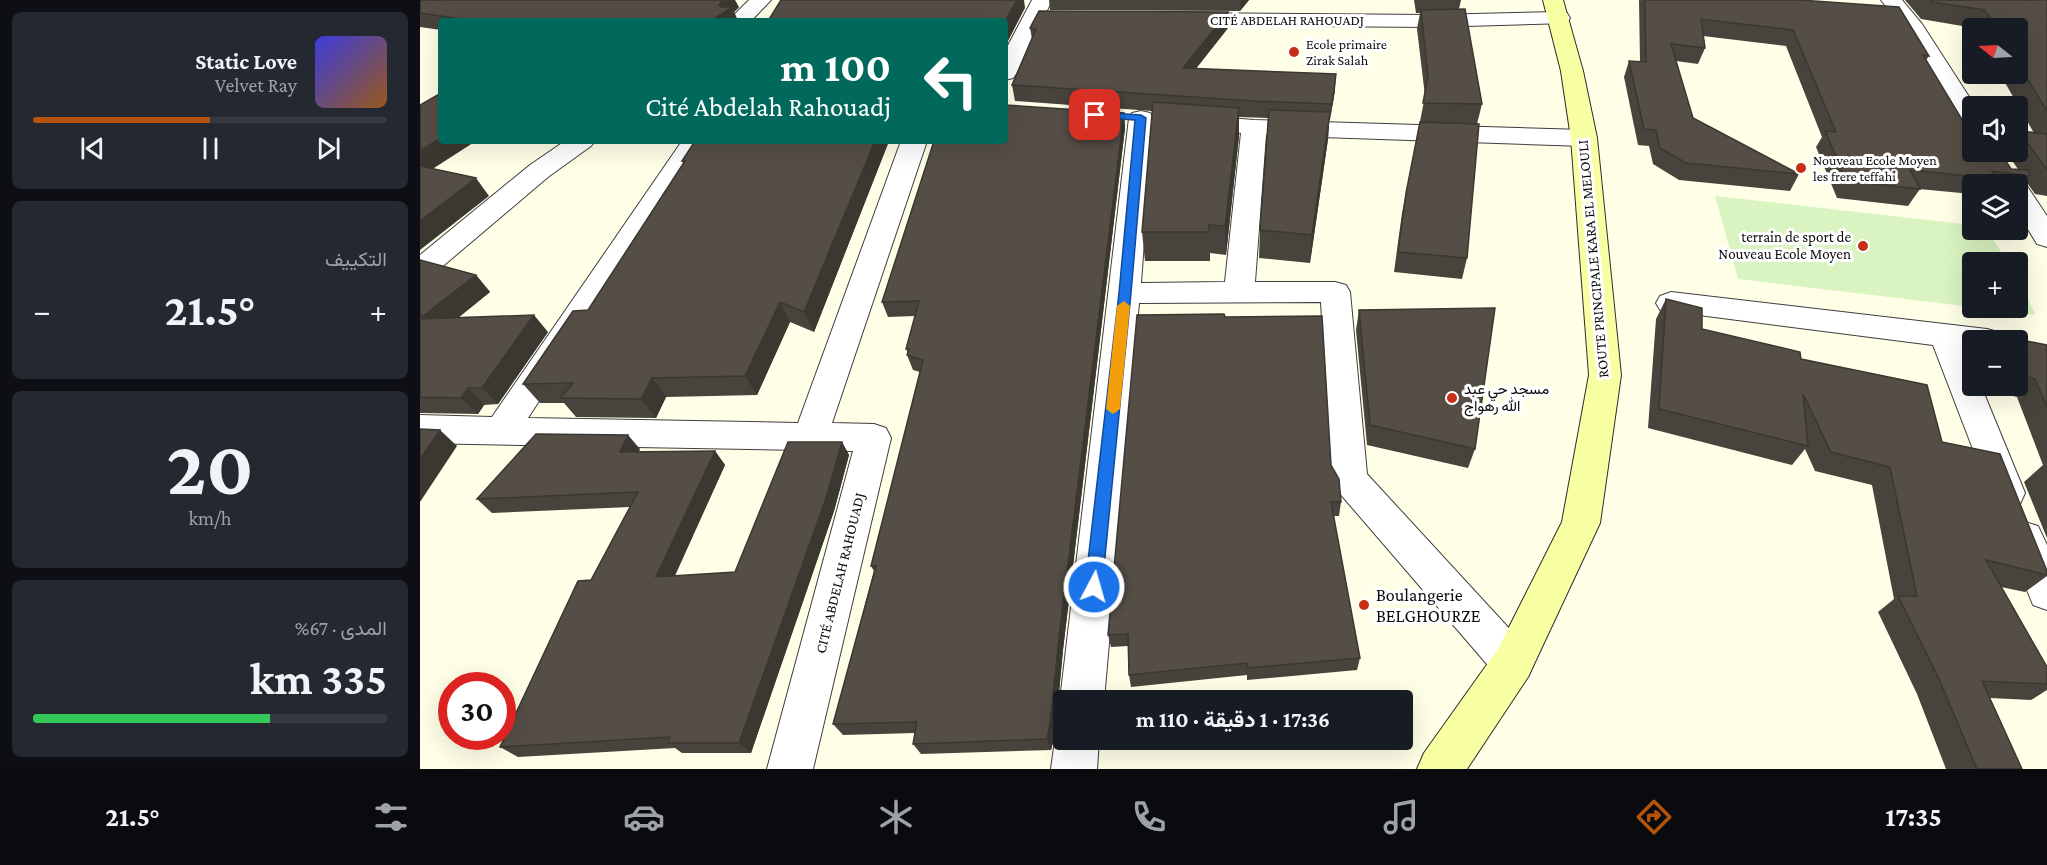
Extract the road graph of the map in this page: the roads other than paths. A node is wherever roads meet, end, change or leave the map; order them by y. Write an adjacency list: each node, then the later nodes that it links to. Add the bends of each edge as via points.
1 (761, 0): 6 (street)
2 (1889, 8): 10 (street, via 1911,24)
3 (1039, 9): 7 (street); 9 (street)
4 (1556, 9): 5 (street, CITÉ ABDELAH RAHOUADJ); 12 (main road, ROUTE PRINCIPALE KARA EL MELOULI)
5 (1429, 10): 8 (street, CITÉ ABDELAH RAHOUADJ)
6 (742, 18)
7 (1059, 18)
8 (1167, 19)
9 (1008, 67)
10 (1962, 105)
11 (1254, 127): 12 (street); 19 (street); 20 (street, via 1149,119)
12 (1584, 138): 28 (main road, ROUTE PRINCIPALE KARA EL MELOULI, via 1605,375 1581,523)
13 (578, 144): 18 (street, via 539,171)
14 (693, 144): 25 (street)
15 (913, 144): 26 (street)
16 (2028, 208): 17 (street)
17 (2047, 238)
18 (420, 270)
19 (1239, 292): 20 (street); 28 (street, via 1335,292 1349,479)
20 (1125, 293): 29 (street)
21 (1671, 303): 22 (street)
22 (1945, 336): 23 (street); 27 (street)
23 (1962, 338)
24 (420, 429): 25 (street, CITÉ ABDELAH RAHOUADJ)
25 (501, 431): 26 (street, CITÉ ABDELAH RAHOUADJ)
26 (810, 438): 31 (street, CITÉ ABDELAH RAHOUADJ, via 874,438)
27 (2047, 592)
28 (1513, 663): 33 (main road, ROUTE PRINCIPALE KARA EL MELOULI)
29 (1083, 690)
30 (1076, 750): 32 (street)
31 (790, 769)
32 (1074, 769)
33 (1440, 769)

